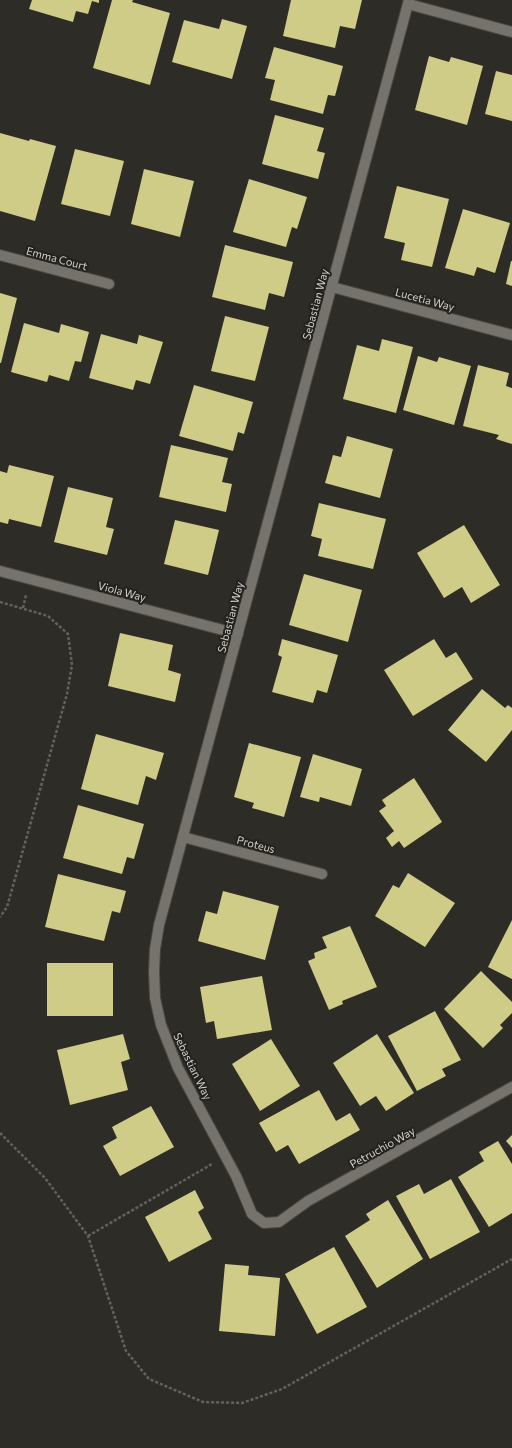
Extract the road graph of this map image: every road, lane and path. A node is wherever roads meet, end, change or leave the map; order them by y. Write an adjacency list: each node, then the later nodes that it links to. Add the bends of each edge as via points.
1 (408, 2): 2 (street); 5 (street, Sebastian Way)
2 (512, 32)
3 (0, 255): 4 (street, Emma Court)
4 (108, 284)
5 (332, 287): 6 (street, Lucetia Way); 9 (street, Sebastian Way)
6 (512, 335)
7 (0, 571): 9 (street, Viola Way)
8 (0, 602): 12 (path, via 48,616 68,634 72,665 67,694 7,907)
9 (238, 634): 10 (street, Sebastian Way)
10 (183, 837): 11 (street, Proteus); 15 (street, Sebastian Way, via 159,925 155,949 156,998 168,1047)
11 (322, 874)
12 (0, 917)
13 (512, 1088): 16 (street, Petruchio Way, via 308,1201 279,1222)
14 (0, 1133): 17 (path, via 45,1178)
15 (225, 1156): 16 (street, Sebastian Way, via 252,1214); 17 (path)
16 (264, 1223)
17 (88, 1236): 18 (path, via 126,1351 149,1379 203,1402 242,1403 282,1389)
18 (512, 1259)

